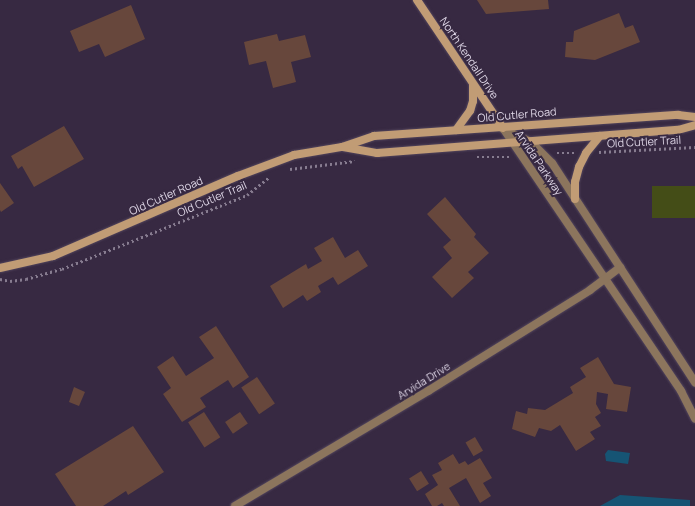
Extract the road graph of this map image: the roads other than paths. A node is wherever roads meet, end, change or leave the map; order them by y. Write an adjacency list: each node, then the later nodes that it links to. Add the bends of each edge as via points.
1 (417, 0): 2 (main road, North Kendall Drive)
2 (473, 85): 5 (main road, North Kendall Drive); 6 (main road, via 470,110)
3 (695, 117): 5 (main road, Old Cutler Road, via 678,115)
4 (695, 124): 7 (main road, Old Cutler Road, via 678,130)
5 (503, 128): 6 (main road, Old Cutler Road); 8 (street, Arvida Parkway); 9 (street, Arvida Parkway)
6 (456, 130): 10 (main road, Old Cutler Road, via 374,136)
7 (600, 136): 8 (main road, Old Cutler Road); 11 (main road, via 586,153 579,167 575,182)
8 (530, 142): 9 (main road, Old Cutler Road); 11 (street, Arvida Parkway, via 552,162)
9 (512, 143): 10 (main road, Old Cutler Road, via 377,153); 14 (street, Arvida Parkway)
10 (342, 147): 13 (main road, Old Cutler Road, via 294,155 238,176 53,256)
11 (575, 199): 12 (street, Arvida Parkway)
12 (620, 267): 14 (street, Arvida Drive); 15 (street, Arvida Parkway)
13 (0, 268)
14 (605, 277): 16 (street, Arvida Parkway, via 681,391); 17 (street, Arvida Drive, via 590,290 428,392)
15 (695, 382)
16 (695, 419)
17 (235, 506)

